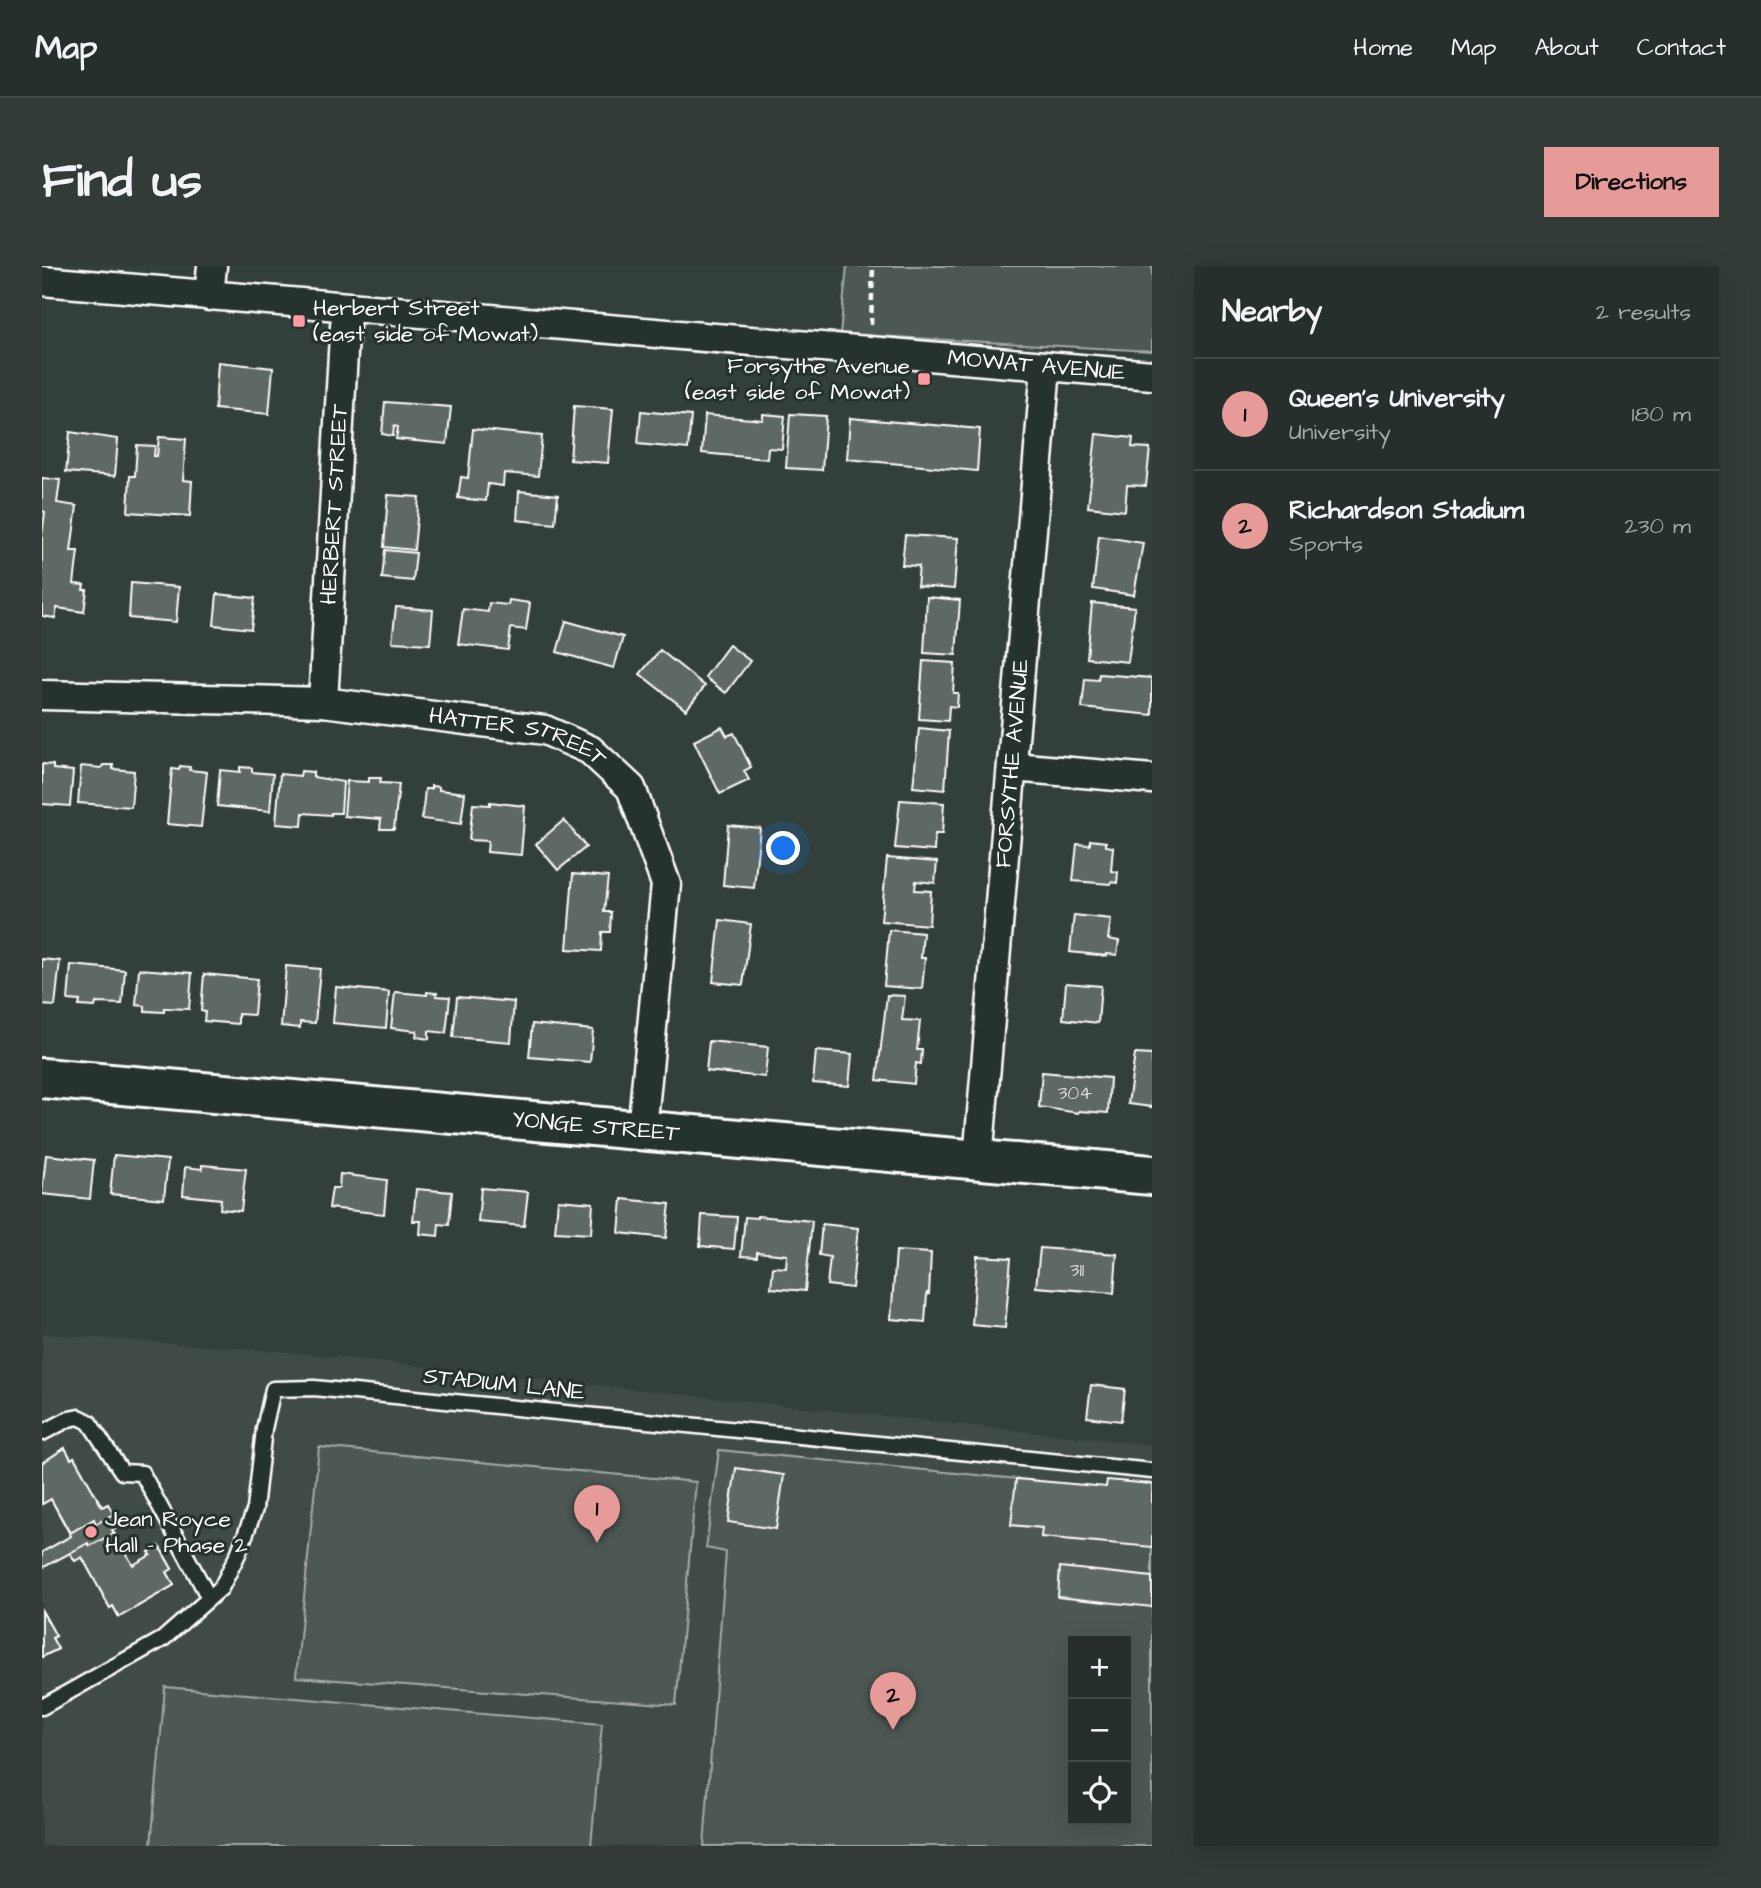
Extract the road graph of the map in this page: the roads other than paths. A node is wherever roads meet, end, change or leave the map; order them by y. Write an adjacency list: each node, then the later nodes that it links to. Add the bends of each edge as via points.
1 (212, 266): 3 (street)
2 (42, 281): 3 (street, MOWAT AVENUE)
3 (209, 296): 4 (street, MOWAT AVENUE)
4 (347, 308): 5 (street, MOWAT AVENUE); 8 (street, HERBERT STREET)
5 (1046, 367): 6 (street, MOWAT AVENUE); 9 (street, FORSYTHE AVENUE)
6 (1152, 375)
7 (42, 695): 8 (street, HATTER STREET)
8 (323, 702): 12 (street, HATTER STREET, via 545,730 590,750 631,788 666,884)
9 (1013, 766): 10 (street); 13 (street, FORSYTHE AVENUE)
10 (1152, 779)
11 (42, 1079): 12 (street, YONGE STREET)
12 (642, 1130): 13 (street, YONGE STREET)
13 (978, 1159): 14 (street, YONGE STREET)
14 (1152, 1175)
15 (42, 1433): 17 (lane, via 79,1417 89,1422 122,1472 142,1473)
16 (1152, 1471): 17 (lane, STADIUM LANE, via 314,1388 274,1389 264,1429 255,1510 221,1588)
17 (209, 1598): 18 (lane, STADIUM LANE, via 163,1639)
18 (42, 1707)

